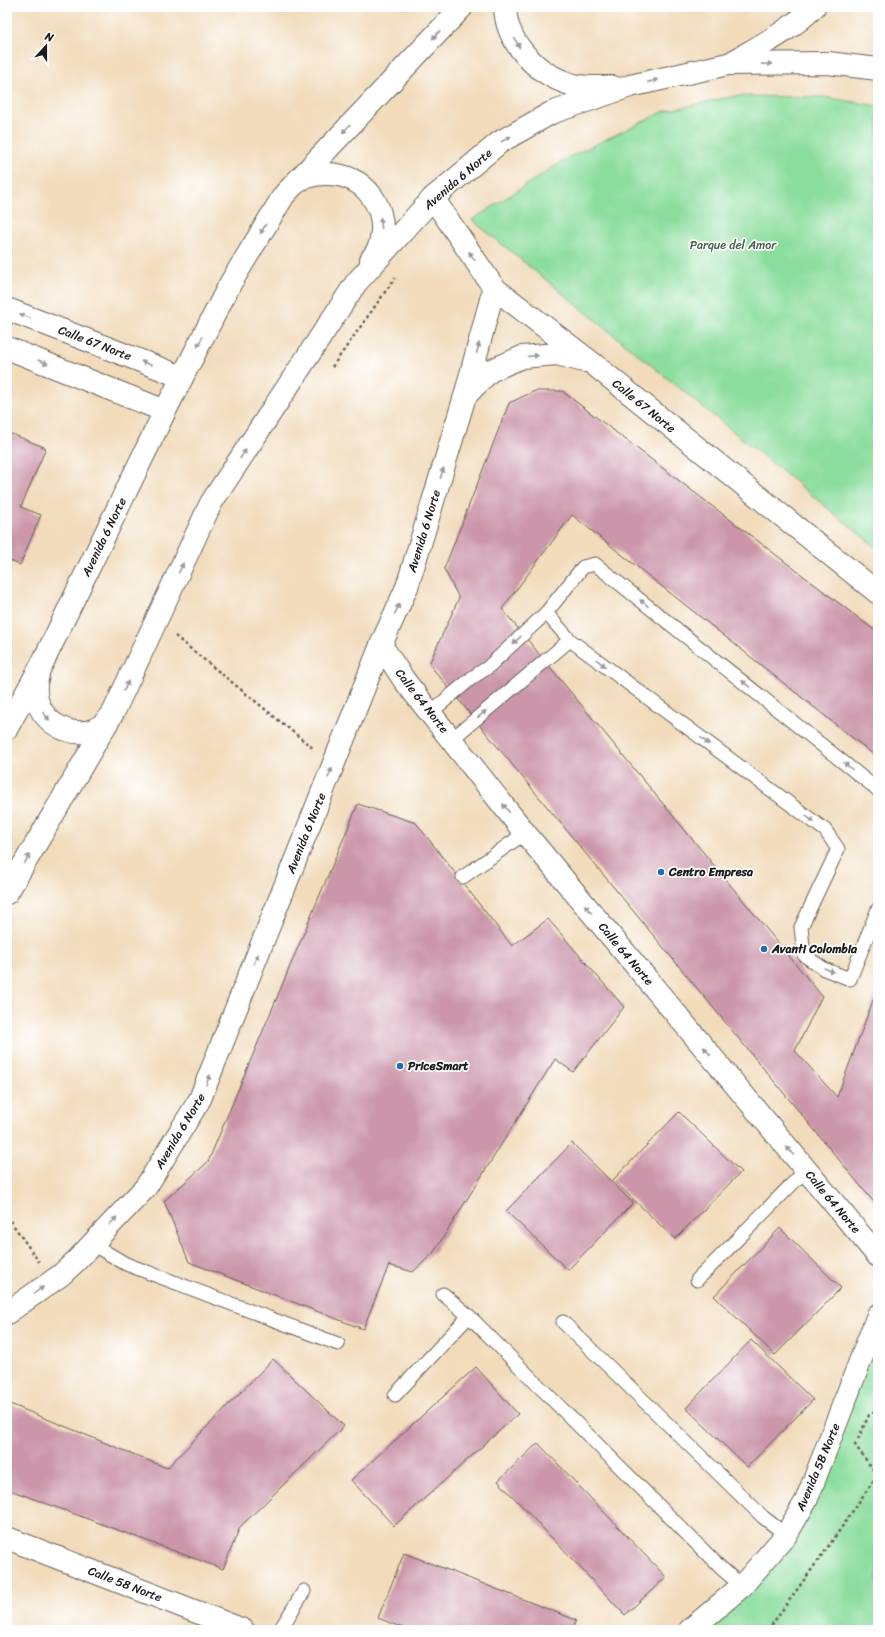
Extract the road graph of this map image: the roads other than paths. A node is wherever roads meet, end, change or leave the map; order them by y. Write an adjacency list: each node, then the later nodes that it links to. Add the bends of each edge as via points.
1 (462, 7): 7 (street, Avenida 6 Norte, one-way to 7)
2 (505, 7): 6 (street, one-way to 6, via 505,16 518,47 541,71 571,84)
3 (814, 7): 4 (street, via 802,19)
4 (728, 64): 5 (street, one-way to 5, via 828,63); 6 (street, Avenida 6 Norte, one-way to 4)
5 (878, 69)
6 (630, 86): 8 (street, Avenida 6 Norte, one-way to 6, via 500,142 551,113)
7 (284, 195): 9 (street, one-way to 7, via 378,248 382,229 379,210 369,192 354,180 336,174 316,174 298,181); 14 (street, Avenida 6 Norte, one-way to 14, via 230,284)
8 (433, 198): 9 (street, Avenida 6 Norte); 10 (street, Calle 67 Norte, one-way to 8)
9 (356, 283): 22 (street, Avenida 6 Norte, one-way to 9, via 211,503)
10 (494, 288): 13 (street, Calle 67 Norte); 15 (street, Avenida 6 Norte, one-way to 10)
11 (7, 309): 14 (street, Calle 67 Norte, one-way to 11)
12 (7, 348): 16 (street, one-way to 16)
13 (592, 363): 15 (street, one-way to 13, via 490,372 522,357 558,354); 17 (street, Calle 67 Norte)
14 (182, 377): 16 (street, Avenida 6 Norte)
15 (465, 396): 20 (street, Avenida 6 Norte, one-way to 15, via 407,587)
16 (165, 411): 21 (street, Avenida 6 Norte)
17 (878, 593)
18 (546, 613): 19 (lane); 23 (lane, one-way to 23, via 487,668 472,677); 26 (lane, one-way to 18, via 595,564 583,568)
19 (570, 640): 25 (lane, one-way to 19); 30 (lane, one-way to 30, via 825,830 838,849 801,927 804,955 824,969 850,979)
20 (381, 645): 23 (street, Calle 64 Norte, via 404,680); 32 (street, Avenida 6 Norte, one-way to 20, via 146,1187 200,1099)
21 (41, 666): 22 (street, one-way to 22, via 35,688 36,697 42,711 52,723 70,731 91,730 108,719); 24 (street, Avenida 6 Norte)
22 (114, 711): 29 (street, Avenida 6 Norte, one-way to 22)
23 (431, 712): 25 (street, Calle 64 Norte)
24 (7, 728)
25 (452, 739): 27 (street, Calle 64 Norte, one-way to 25)
26 (878, 790)
27 (525, 834): 28 (lane); 31 (street, Calle 64 Norte, one-way to 27)
28 (463, 877)
29 (11, 903)
30 (878, 909)
31 (806, 1170): 33 (street, Calle 64 Norte); 34 (lane)
32 (92, 1244): 36 (street, Avenida 6 Norte, one-way to 32, via 60,1275); 40 (lane, via 126,1264)
33 (878, 1256)
34 (697, 1280)
35 (443, 1294): 38 (lane)
36 (7, 1313)
37 (878, 1315): 42 (street, Avenida 5B Norte, via 806,1501)
38 (468, 1316): 41 (lane); 44 (lane)
39 (563, 1322): 42 (lane, via 763,1517)
40 (338, 1344)
41 (395, 1395)
42 (786, 1535): 44 (street, Avenida 5B Norte)
43 (7, 1538): 46 (street, Calle 58 Norte)
44 (742, 1586): 48 (street, Avenida 5B Norte)
45 (304, 1590): 47 (lane)
46 (243, 1630)
47 (280, 1630)
48 (690, 1630)

